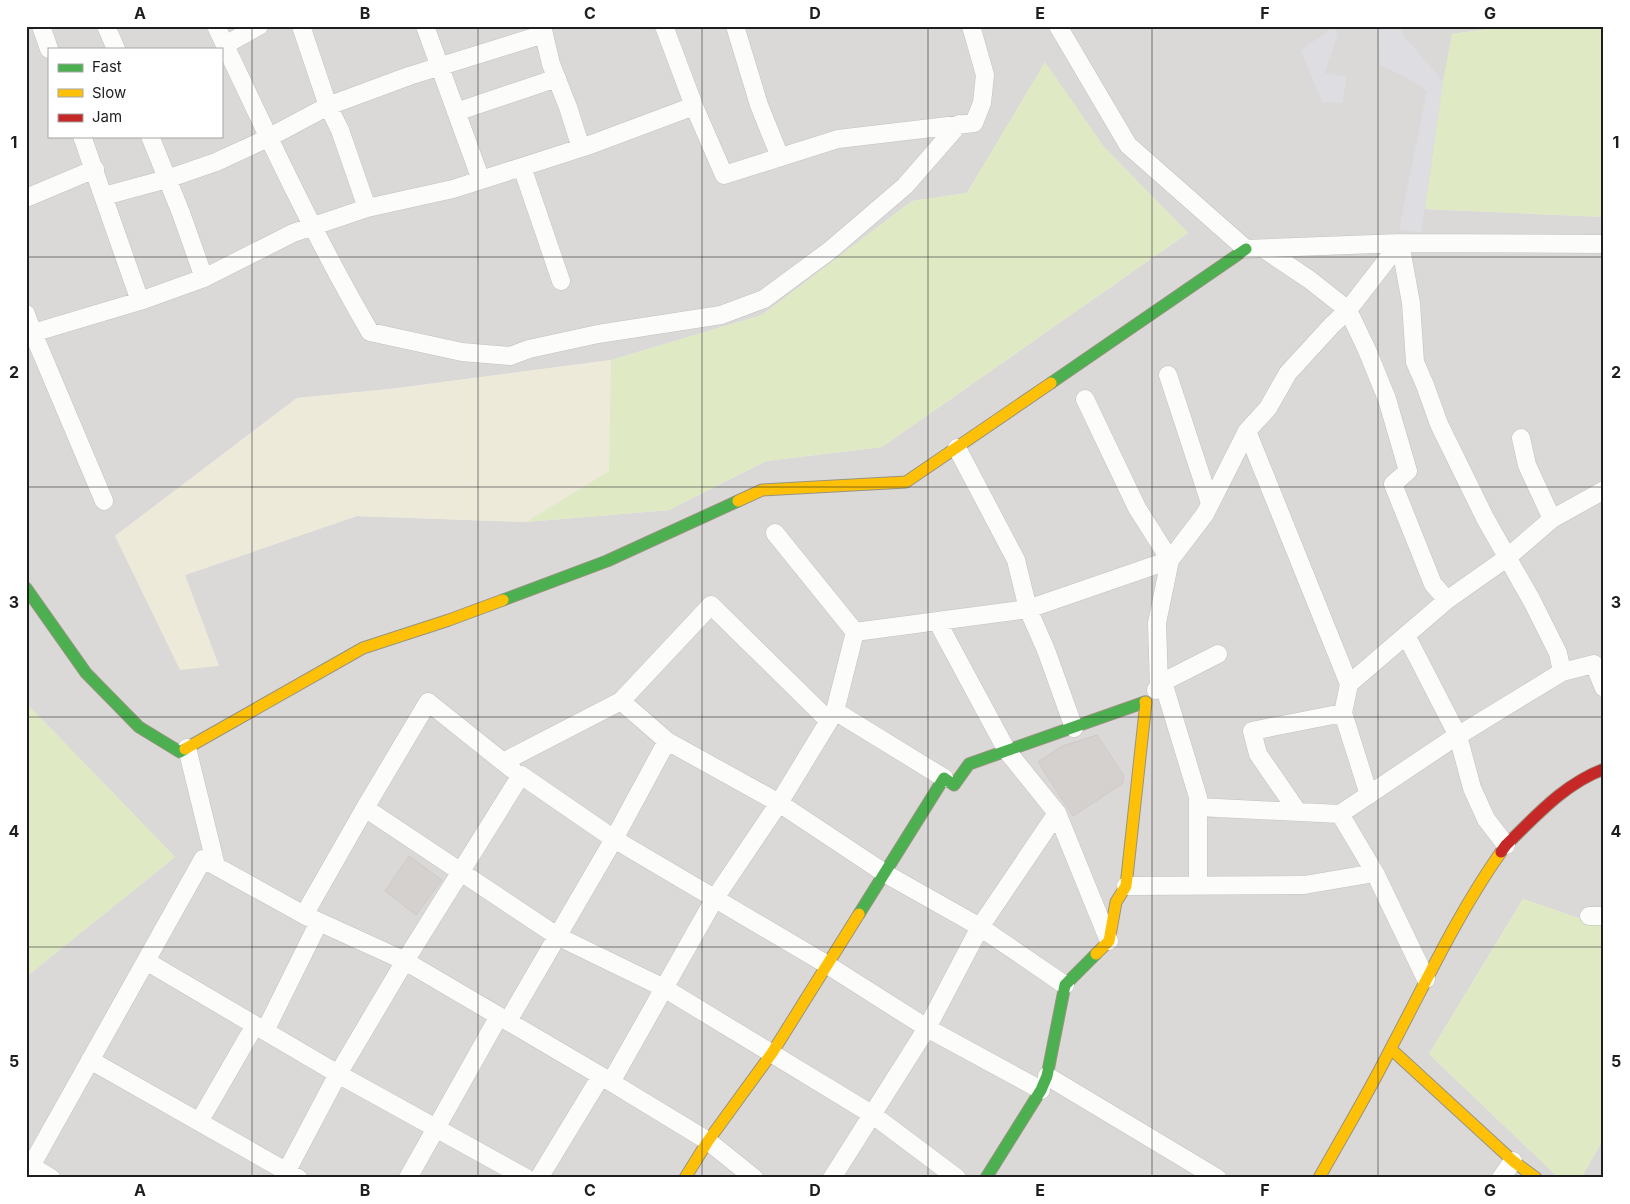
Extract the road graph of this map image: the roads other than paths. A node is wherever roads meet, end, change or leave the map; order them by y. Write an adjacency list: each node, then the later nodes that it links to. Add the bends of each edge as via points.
1 (41, 26): 13 (street)
2 (106, 26): 14 (street)
3 (216, 26): 12 (street)
4 (258, 26): 12 (street)
5 (301, 26): 17 (street)
6 (425, 26): 15 (street)
7 (664, 26): 18 (street)
8 (735, 26): 25 (street, via 759,105)
9 (970, 26): 20 (street, via 985,75 982,103 974,122)
10 (1058, 26): 36 (street, via 1128,146)
11 (543, 30): 15 (street); 16 (street)
12 (225, 45): 23 (street)
13 (49, 48)
14 (116, 48)
15 (440, 66): 17 (street); 19 (street)
16 (557, 78): 19 (street); 24 (street)
17 (328, 106): 23 (street); 32 (street, via 340,130)
18 (694, 106): 24 (street); 25 (street, via 724,175)
19 (456, 112): 29 (street)
20 (959, 124): 25 (street, via 838,139); 33 (street, via 905,186 829,251 764,300 721,315 598,334 510,356 462,352 370,332)
21 (83, 138): 27 (street)
22 (151, 138): 28 (street)
23 (268, 138): 28 (street, via 216,162); 33 (street)
24 (581, 148): 26 (street)
25 (780, 157)
26 (522, 167): 29 (street); 39 (street)
27 (95, 169): 30 (street); 31 (street)
28 (167, 179): 30 (street); 38 (street)
29 (481, 180): 32 (street)
30 (104, 196): 40 (street)
31 (26, 198)
32 (367, 208): 33 (street)
33 (314, 227): 38 (street)
34 (1400, 243): 35 (street); 37 (street); 41 (street); 54 (street, via 1415,362 1439,424)
35 (1604, 244)
36 (1246, 249): 37 (street); 48 (street)
37 (1264, 249): 41 (street)
38 (204, 278): 40 (street)
39 (561, 281)
40 (140, 301): 43 (street)
41 (1348, 310): 46 (street, via 1288,373 1268,408); 57 (street, via 1386,399 1408,471 1393,484 1433,584)
42 (26, 314): 43 (street)
43 (30, 334): 50 (street)
44 (1168, 375): 51 (street)
45 (1085, 399): 55 (street, via 1138,508)
46 (1247, 432): 51 (street); 65 (street)
47 (1521, 438): 52 (street, via 1526,465)
48 (956, 448): 58 (street, via 1016,560); 74 (street, via 906,482 762,490 607,561 449,620 362,648)
49 (1604, 490): 52 (street)
50 (104, 501)
51 (1210, 503): 55 (street)
52 (1552, 520): 54 (street)
53 (776, 533): 60 (street)
54 (1508, 557): 57 (street); 63 (street, via 1558,652)
55 (1170, 560): 58 (street); 64 (street, via 1157,623)
56 (26, 588): 74 (street, via 86,673 139,727 180,752)
57 (1447, 600): 61 (street)
58 (1028, 609): 59 (street); 71 (street)
59 (937, 621): 60 (street); 75 (street)
60 (855, 632): 70 (street)
61 (1406, 635): 65 (street); 72 (street)
62 (1218, 654): 64 (street)
63 (1562, 672): 66 (street, via 1594,664); 72 (street)
64 (1161, 684): 68 (street); 82 (street, via 1198,797)
65 (1349, 684): 69 (street)
66 (1604, 688)
67 (621, 701): 70 (street, via 711,605); 73 (street); 76 (street)
68 (1146, 702): 71 (street); 94 (street)
69 (1343, 712): 80 (street); 84 (street, via 1252,731 1258,754)
70 (832, 716): 79 (street); 81 (street)
71 (1074, 728): 75 (street)
72 (1458, 736): 80 (street); 88 (street, via 1472,788 1486,819)
73 (667, 741): 81 (street); 87 (street)
74 (188, 748): 89 (street)
75 (1007, 751): 79 (street, via 969,764 954,785); 85 (street)
76 (503, 762): 78 (street); 83 (street, via 428,702)
77 (1600, 772): 88 (street, via 1560,793)
78 (521, 775): 87 (street); 90 (street)
79 (944, 778): 92 (street)
80 (1369, 794): 86 (street)
81 (779, 803): 92 (street); 95 (street)
82 (1198, 807): 84 (street); 93 (street)
83 (365, 808): 90 (street); 96 (street)
84 (1298, 812): 86 (street)
85 (1057, 813): 97 (street); 99 (street)
86 (1340, 814): 91 (street)
87 (614, 839): 95 (street); 98 (street)
88 (1506, 845): 103 (street, via 1486,873)
89 (216, 866): 96 (street); 100 (street, via 203,859)
90 (462, 870): 98 (street); 101 (street)
91 (1374, 873): 93 (street, via 1304,884); 103 (street)
92 (886, 874): 97 (street); 102 (street)
93 (1198, 884): 94 (street)
94 (1126, 886): 99 (street, via 1116,902)
95 (715, 898): 102 (street); 105 (street)
96 (312, 919): 101 (street); 107 (street)
97 (980, 927): 104 (street); 108 (street)
98 (558, 936): 105 (street); 106 (street)
99 (1109, 941): 104 (street)
100 (146, 961): 107 (street); 111 (street)
101 (405, 961): 106 (street); 112 (street)
102 (826, 964): 108 (street); 110 (street)
103 (1426, 978): 109 (street)
104 (1065, 985): 114 (street)
105 (664, 988): 110 (street); 113 (street)
106 (503, 1018): 113 (street); 117 (street)
107 (260, 1028): 112 (street); 116 (street)
108 (928, 1028): 114 (street); 115 (street)
109 (1392, 1049): 119 (street); 131 (street)
110 (772, 1053): 115 (street); 118 (street)
111 (90, 1060): 116 (street); 121 (street, via 31,1166)
112 (338, 1074): 117 (street); 120 (street)
113 (606, 1079): 118 (street); 124 (street)
114 (1044, 1083): 129 (street); 130 (street)
115 (873, 1115): 127 (street); 128 (street)
116 (199, 1122): 120 (street)
117 (435, 1128): 122 (street); 123 (street)
118 (708, 1141): 125 (street); 126 (street)
119 (1513, 1161): 132 (street); 133 (street)
120 (289, 1176)
121 (51, 1178)
122 (408, 1178)
123 (526, 1178)
124 (540, 1178)
125 (685, 1178)
126 (754, 1178)
127 (832, 1178)
128 (957, 1178)
129 (986, 1178)
130 (1217, 1178)
131 (1319, 1178)
132 (1501, 1178)
133 (1536, 1178)

